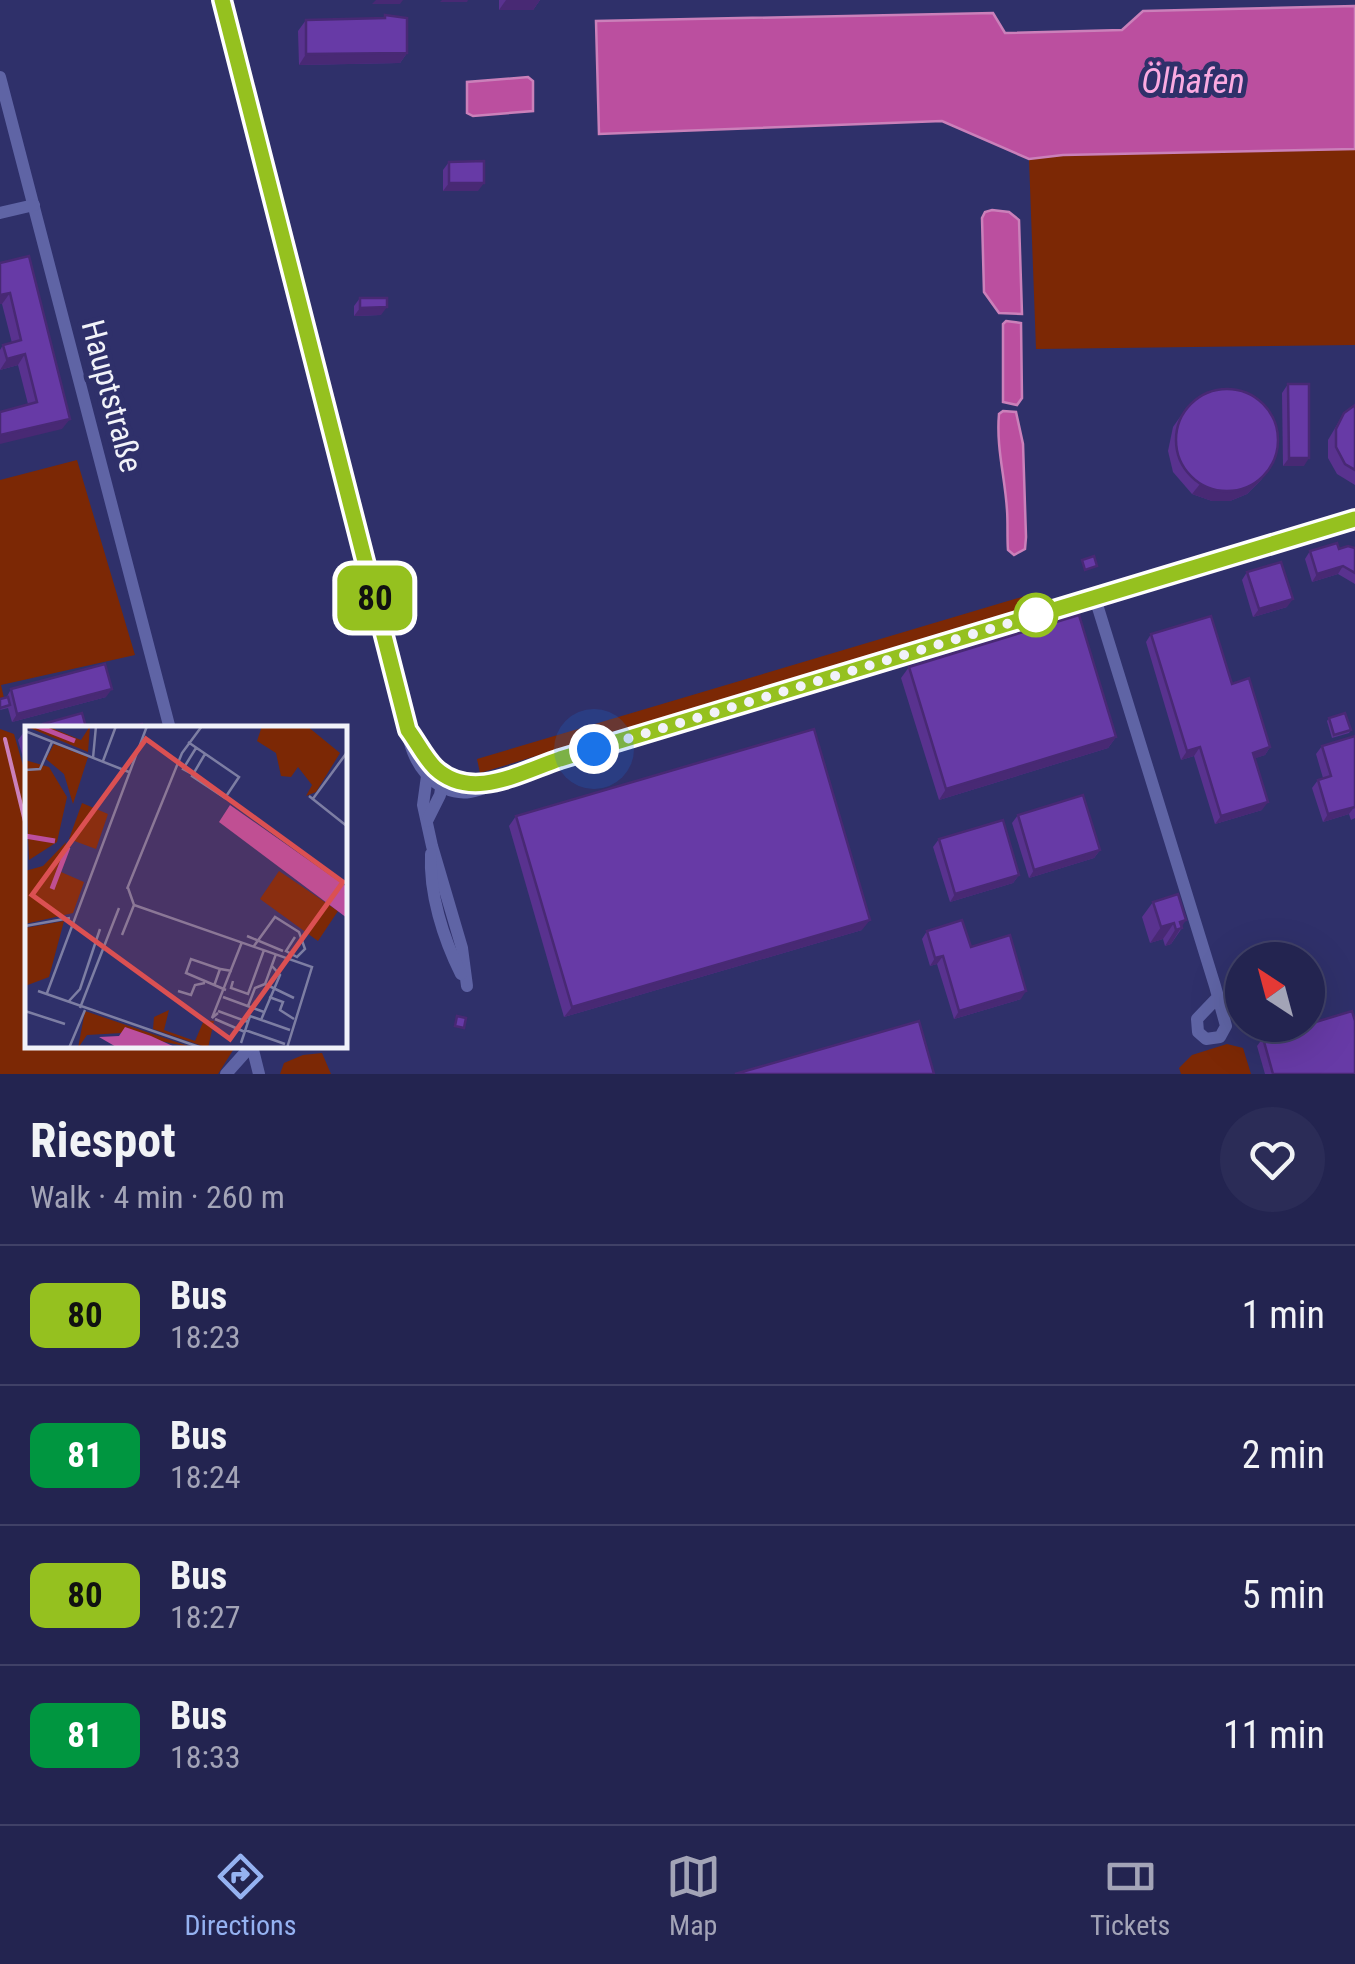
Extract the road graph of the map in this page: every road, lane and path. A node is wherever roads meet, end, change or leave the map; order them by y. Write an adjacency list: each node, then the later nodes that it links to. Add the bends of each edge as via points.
1 (222, 0): 8 (street, via 408,744)
2 (0, 77): 3 (street, Hauptstraße)
3 (34, 205): 4 (street); 7 (street, Hauptstraße)
4 (0, 213)
5 (1355, 519): 6 (street)
6 (1096, 598): 8 (street, via 492,784); 10 (street)
7 (169, 726)
8 (437, 778): 9 (street, via 423,806 430,876 450,952)
9 (467, 986)
10 (1218, 997)
11 (248, 1049): 13 (street)
12 (252, 1049): 14 (street)
13 (226, 1074)
14 (260, 1074)

